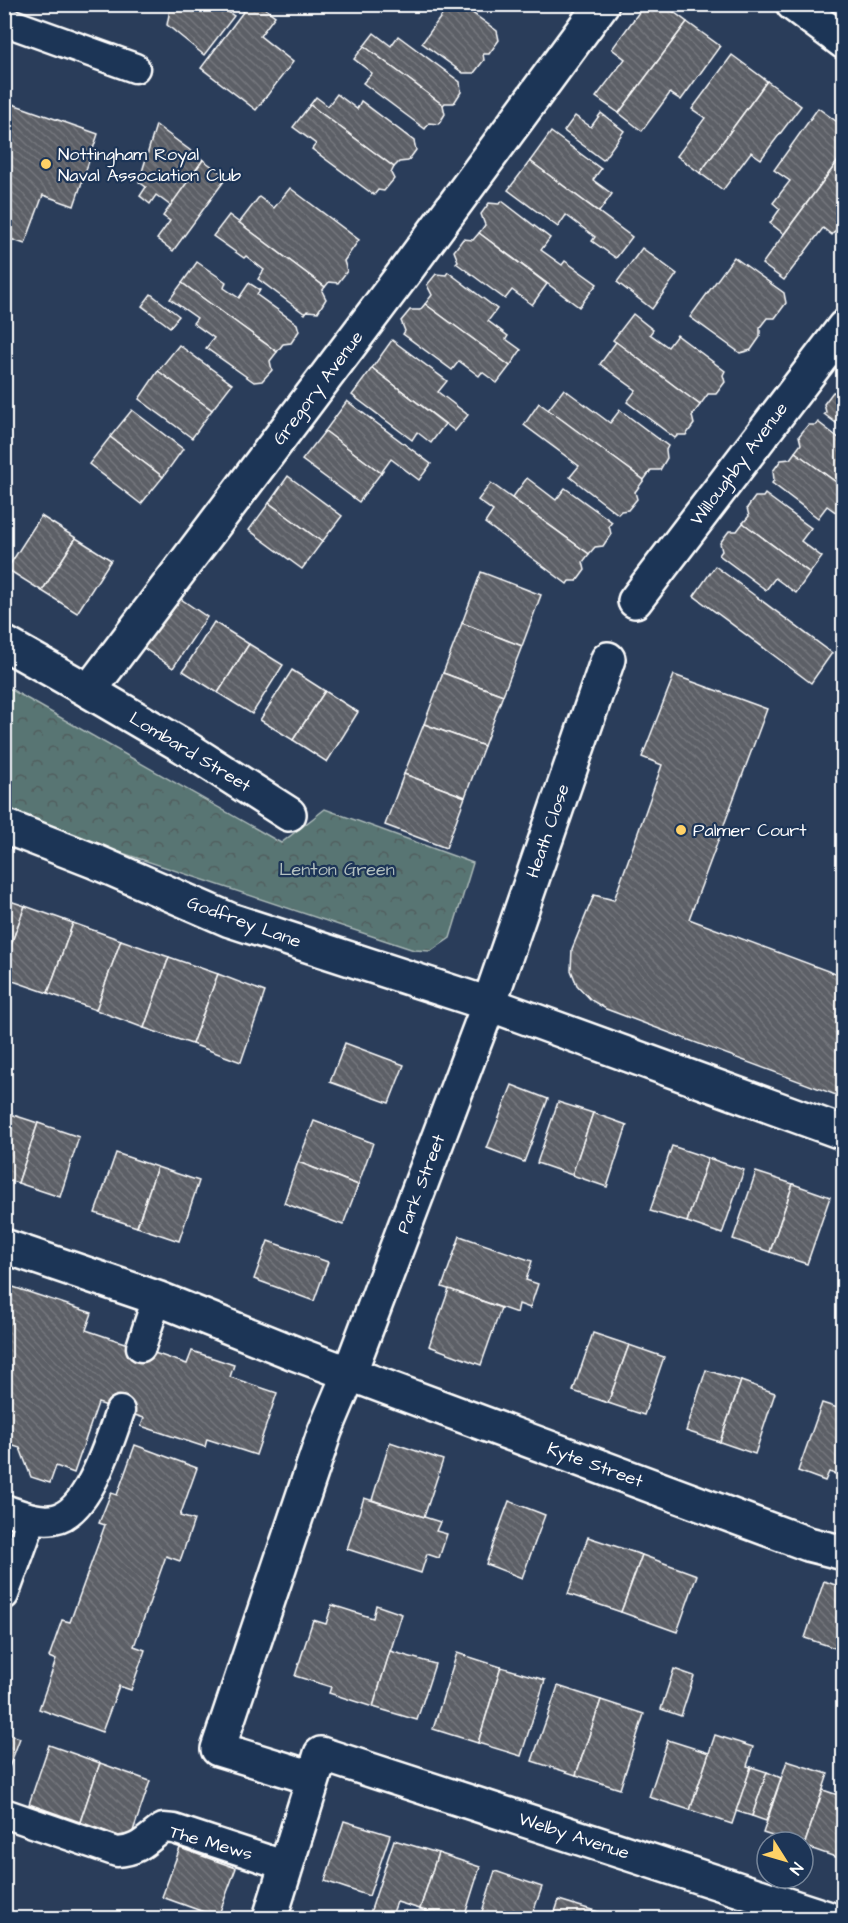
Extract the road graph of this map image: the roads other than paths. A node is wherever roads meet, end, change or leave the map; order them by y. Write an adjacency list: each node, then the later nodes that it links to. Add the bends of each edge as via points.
1 (602, 4): 10 (street, Gregory Avenue)
2 (793, 4): 4 (street)
3 (4, 21): 5 (lane)
4 (843, 42)
5 (135, 68)
6 (843, 327): 7 (street, Willoughby Avenue)
7 (635, 601)
8 (4, 643): 10 (street)
9 (608, 658): 13 (street, Heath Close)
10 (89, 692): 11 (street, Lombard Street)
11 (289, 814)
12 (4, 826): 13 (street, Godfrey Lane, via 230,920)
13 (489, 1004): 14 (street); 18 (street, Park Street)
14 (843, 1133)
15 (4, 1246): 16 (street)
16 (157, 1298): 17 (lane); 18 (street)
17 (141, 1347)
18 (349, 1374): 22 (street, Kyte Street, via 807,1544); 24 (street, Park Street, via 325,1431 218,1749)
19 (120, 1411): 21 (lane, via 101,1465 84,1496 55,1520)
20 (4, 1509): 21 (lane)
21 (32, 1518): 23 (lane)
22 (843, 1553)
23 (4, 1595)
24 (317, 1766): 26 (street); 28 (street, Welby Avenue)
25 (4, 1814): 26 (lane, The Mews, via 117,1852 139,1847 163,1828)
26 (286, 1866): 27 (street)
27 (270, 1918)
28 (828, 1918)

